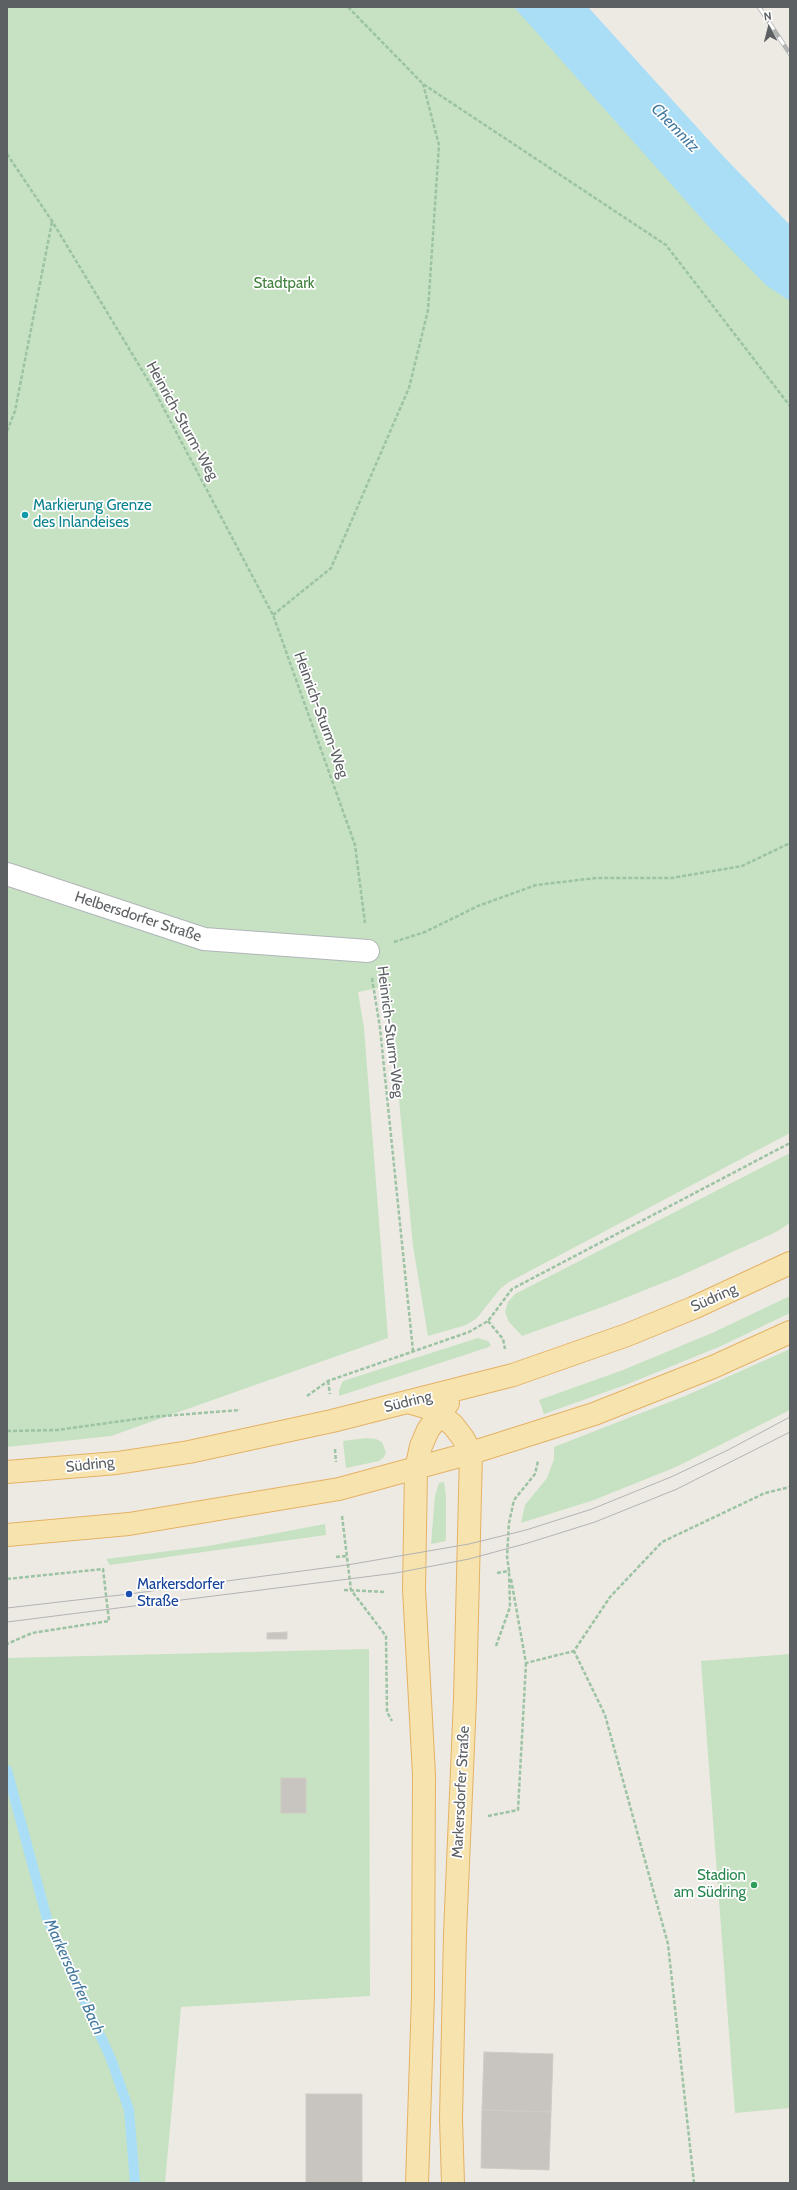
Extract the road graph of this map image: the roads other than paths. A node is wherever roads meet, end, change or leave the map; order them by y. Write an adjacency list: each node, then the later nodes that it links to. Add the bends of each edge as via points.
1 (7, 874): 2 (lane, Helbersdorfer Straße, via 204,939)
2 (368, 951)
3 (790, 1263): 5 (main road, Südring, via 627,1335 537,1368)
4 (790, 1332): 8 (main road, via 713,1367 601,1412)
5 (463, 1388): 6 (main road, Südring); 7 (main road)
6 (408, 1402): 7 (main road); 10 (main road, Südring, via 189,1452 117,1463)
7 (439, 1414): 8 (main road, via 453,1425); 9 (main road, via 421,1446)
8 (471, 1453): 9 (main road); 13 (main road, Markersdorfer Straße, via 468,1618 455,1942)
9 (416, 1469): 11 (main road, via 339,1489 130,1524); 12 (main road, via 414,1589 424,1775 423,1995)
10 (7, 1472)
11 (7, 1535)
12 (417, 2183)
13 (453, 2183)

